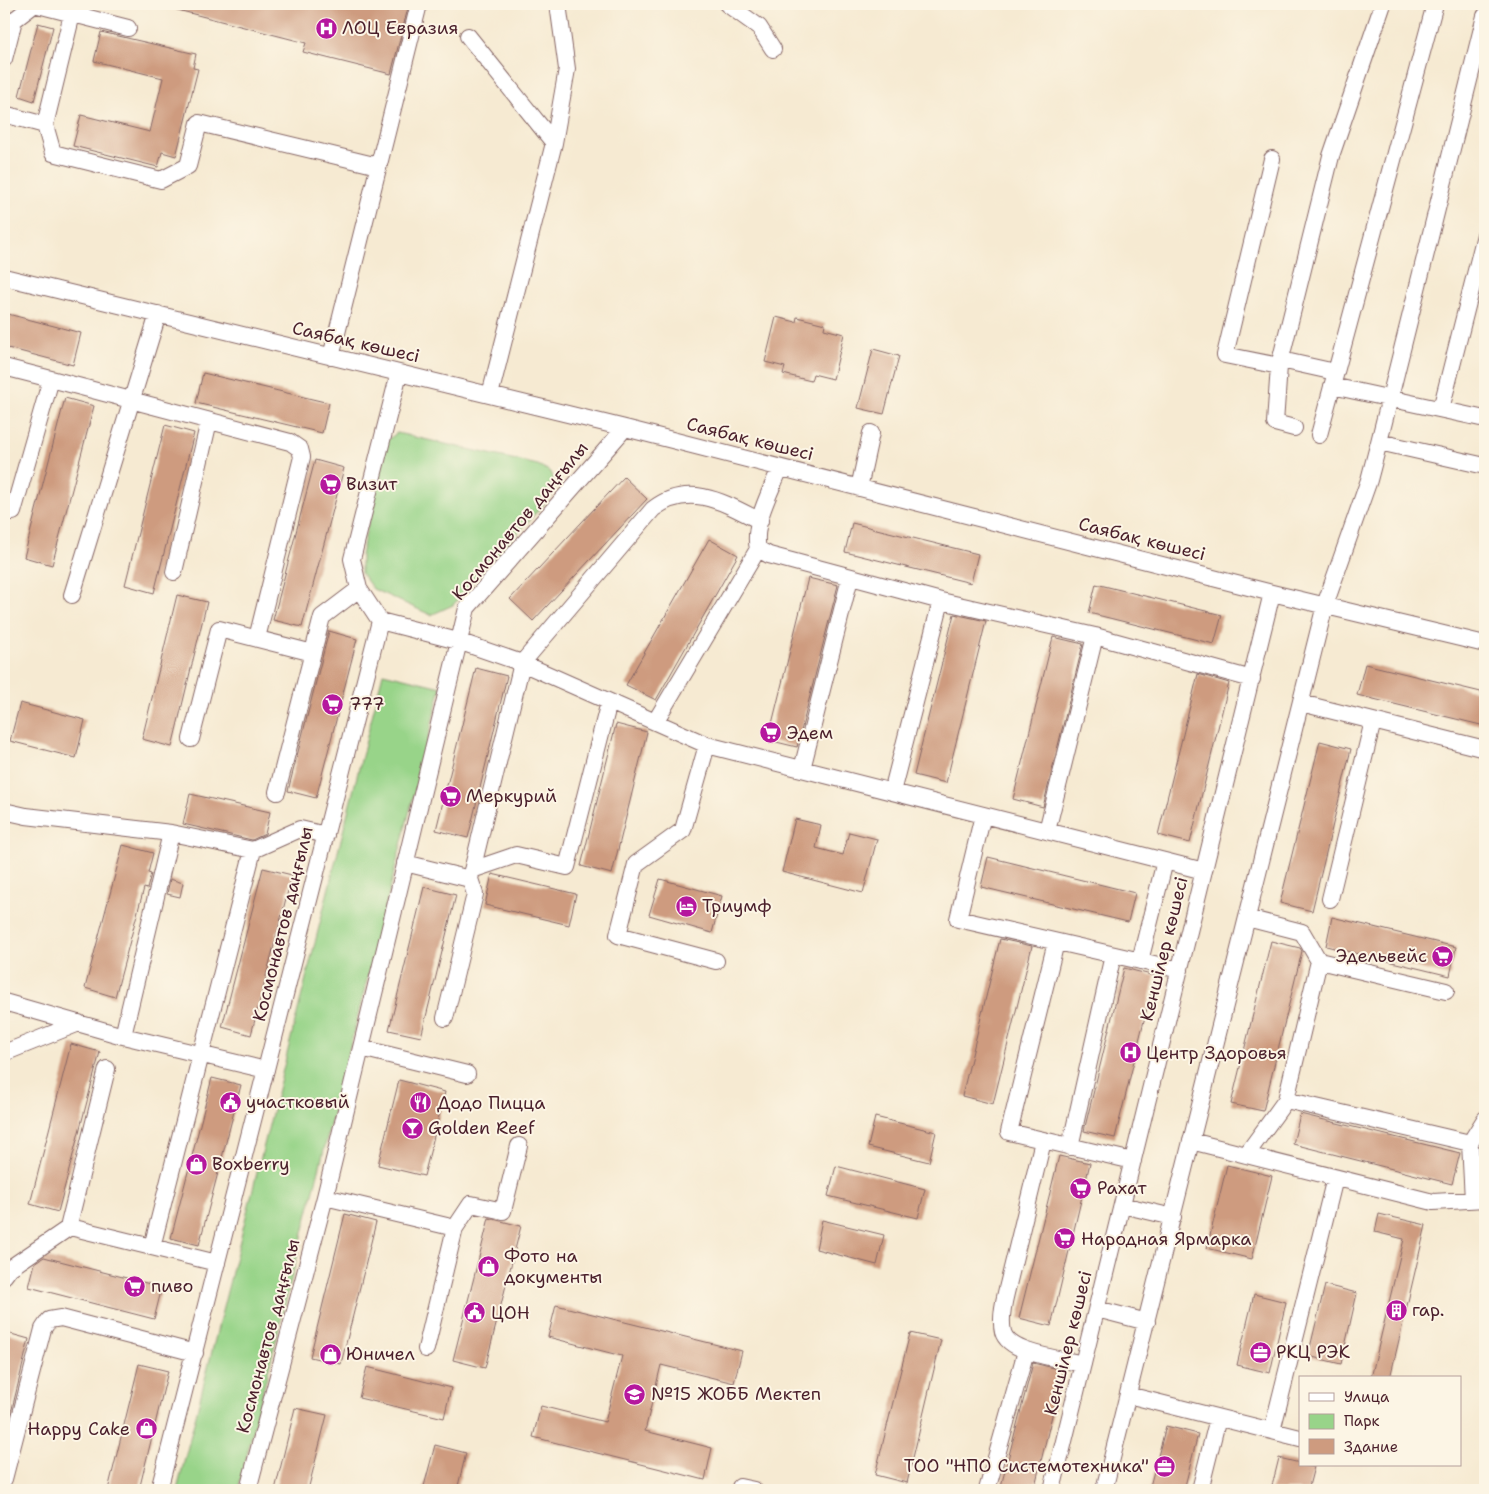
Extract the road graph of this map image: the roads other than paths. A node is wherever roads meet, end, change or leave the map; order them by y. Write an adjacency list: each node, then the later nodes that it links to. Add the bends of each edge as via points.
1 (34, 4): 7 (street); 12 (street, via 14,20)
2 (419, 4): 17 (street)
3 (558, 4): 15 (street, via 567,69)
4 (727, 4): 11 (street, via 759,26)
5 (1383, 4): 22 (street, via 1331,156)
6 (1435, 4): 26 (street)
7 (72, 14): 9 (street); 14 (street)
8 (1485, 16): 28 (street)
9 (128, 28)
10 (468, 36): 15 (street)
11 (773, 49)
12 (4, 59)
13 (4, 114): 14 (street)
14 (45, 125): 17 (street, via 53,153 161,180 188,166 199,123)
15 (554, 143): 27 (street)
16 (1272, 159): 22 (street, via 1225,355)
17 (378, 166): 21 (street)
18 (1485, 235): 30 (street)
19 (4, 277): 20 (street, Саябақ көшесі)
20 (158, 314): 21 (street, Саябақ көшесі); 29 (street)
21 (331, 357): 24 (street, Саябақ көшесі)
22 (1280, 363): 26 (street); 34 (street, via 1276,423)
23 (4, 368): 25 (street)
24 (399, 373): 27 (street, Саябақ көшесі); 46 (street, via 352,559)
25 (51, 379): 29 (street); 41 (street)
26 (1334, 379): 28 (street); 36 (street)
27 (490, 395): 33 (street, Саябақ көшесі)
28 (1390, 398): 30 (street); 37 (street)
29 (130, 399): 32 (street); 48 (street)
30 (1441, 409): 31 (street)
31 (1485, 419)
32 (209, 421): 44 (street); 53 (street, via 290,442 300,448 302,457)
33 (625, 428): 39 (street, Саябақ көшесі); 54 (street, Космонавтов даңғылы, via 467,608)
34 (1294, 428)
35 (871, 433): 40 (street)
36 (1319, 435)
37 (1379, 442): 38 (street); 50 (street)
38 (1485, 466)
39 (780, 468): 40 (street, Саябақ көшесі); 42 (street)
40 (859, 488): 47 (street, Саябақ көшесі)
41 (14, 512)
42 (760, 521): 43 (street, via 756,540); 57 (street, via 706,497 685,494 664,501 653,509)
43 (758, 549): 45 (street); 62 (street)
44 (174, 572)
45 (850, 578): 49 (street); 66 (street)
46 (359, 589): 51 (street); 56 (street, via 322,617)
47 (1272, 592): 50 (street, Саябақ көшесі); 58 (street, Кеншілер көшесі)
48 (72, 595)
49 (941, 601): 52 (street); 68 (street)
50 (1326, 605): 55 (street, Саябақ көшесі); 60 (street)
51 (380, 622): 54 (street); 73 (street, Космонавтов даңғылы)
52 (1095, 636): 58 (street); 71 (street)
53 (257, 638): 56 (street); 63 (street, via 219,629)
54 (458, 641): 57 (street); 76 (street, Космонавтов даңғылы)
55 (1485, 644)
56 (313, 653): 67 (street)
57 (522, 663): 59 (street); 78 (street)
58 (1252, 679): 77 (street, Кеншілер көшесі)
59 (609, 702): 62 (street); 78 (street, via 567,867 516,855)
60 (1301, 703): 61 (street); 80 (street)
61 (1373, 720): 65 (street); 79 (street)
62 (655, 722): 64 (street)
63 (192, 738)
64 (707, 745): 66 (street); 83 (street, via 683,830 636,864 618,935)
65 (1485, 749)
66 (802, 769): 68 (street)
67 (277, 792)
68 (892, 792): 70 (street)
69 (4, 811): 72 (street)
70 (983, 815): 71 (street); 81 (street, via 958,919)
71 (1047, 831): 75 (street)
72 (171, 833): 74 (street); 91 (street)
73 (326, 835): 74 (street, via 300,829); 96 (street, Космонавтов даңғылы)
74 (253, 850): 94 (street)
75 (1165, 861): 77 (street); 84 (street)
76 (405, 863): 78 (street); 92 (street, Космонавтов даңғылы)
77 (1204, 871): 86 (street, Кеншілер көшесі)
78 (471, 875): 89 (street, via 476,894)
79 (1330, 899)
80 (1247, 918): 85 (street, via 1302,932); 101 (street)
81 (1056, 942): 82 (street); 100 (street, via 1009,1132)
82 (1112, 955): 84 (street); 104 (street)
83 (716, 961)
84 (1140, 961): 86 (street)
85 (1318, 961): 87 (street); 98 (street)
86 (1180, 970): 106 (street, Кеншілер көшесі)
87 (1446, 991)
88 (4, 1002): 90 (street)
89 (446, 1018)
90 (79, 1023): 91 (street); 93 (street)
91 (123, 1036): 94 (street)
92 (361, 1048): 97 (street); 108 (street, Космонавтов даңғылы)
93 (4, 1053)
94 (201, 1054): 96 (street); 114 (street)
95 (107, 1069): 112 (street, via 68,1224)
96 (266, 1070): 115 (street, Космонавтов даңғылы)
97 (467, 1074)
98 (1286, 1100): 102 (street); 105 (street)
99 (1485, 1119): 102 (street)
100 (1044, 1141): 104 (street); 120 (street, via 1002,1315 1002,1331 1006,1340)
101 (1192, 1142): 105 (street); 111 (street)
102 (1470, 1143): 109 (street)
103 (519, 1146): 113 (street, via 503,1211 471,1204)
104 (1070, 1147): 106 (street)
105 (1246, 1155): 107 (street)
106 (1133, 1162): 110 (street, Кеншілер көшесі)
107 (1335, 1178): 109 (street, via 1433,1202); 125 (street)
108 (325, 1197): 113 (street); 129 (street, Космонавтов даңғылы)
109 (1479, 1199)
110 (1122, 1204): 111 (street); 117 (street, Кеншілер көшесі)
111 (1173, 1217): 118 (street)
112 (70, 1228): 114 (street); 116 (street, via 10,1268)
113 (455, 1228): 119 (street)
114 (152, 1248): 115 (street)
115 (218, 1263): 121 (street, Космонавтов даңғылы)
116 (4, 1276)
117 (1096, 1309): 118 (street); 122 (street, Кеншілер көшесі)
118 (1146, 1322): 123 (street)
119 (426, 1349)
120 (1026, 1351): 122 (street); 130 (street)
121 (195, 1353): 127 (street, via 61,1318 49,1320 43,1328); 128 (street, Космонавтов даңғылы)
122 (1083, 1364): 131 (street, Кеншілер көшесі)
123 (1128, 1395): 124 (street); 132 (street)
124 (1218, 1418): 125 (street); 133 (street)
125 (1272, 1431): 126 (street)
126 (1299, 1438)
127 (4, 1479)
128 (159, 1490)
129 (248, 1490)
130 (987, 1490)
131 (1052, 1490)
132 (1104, 1490)
133 (1200, 1490)

